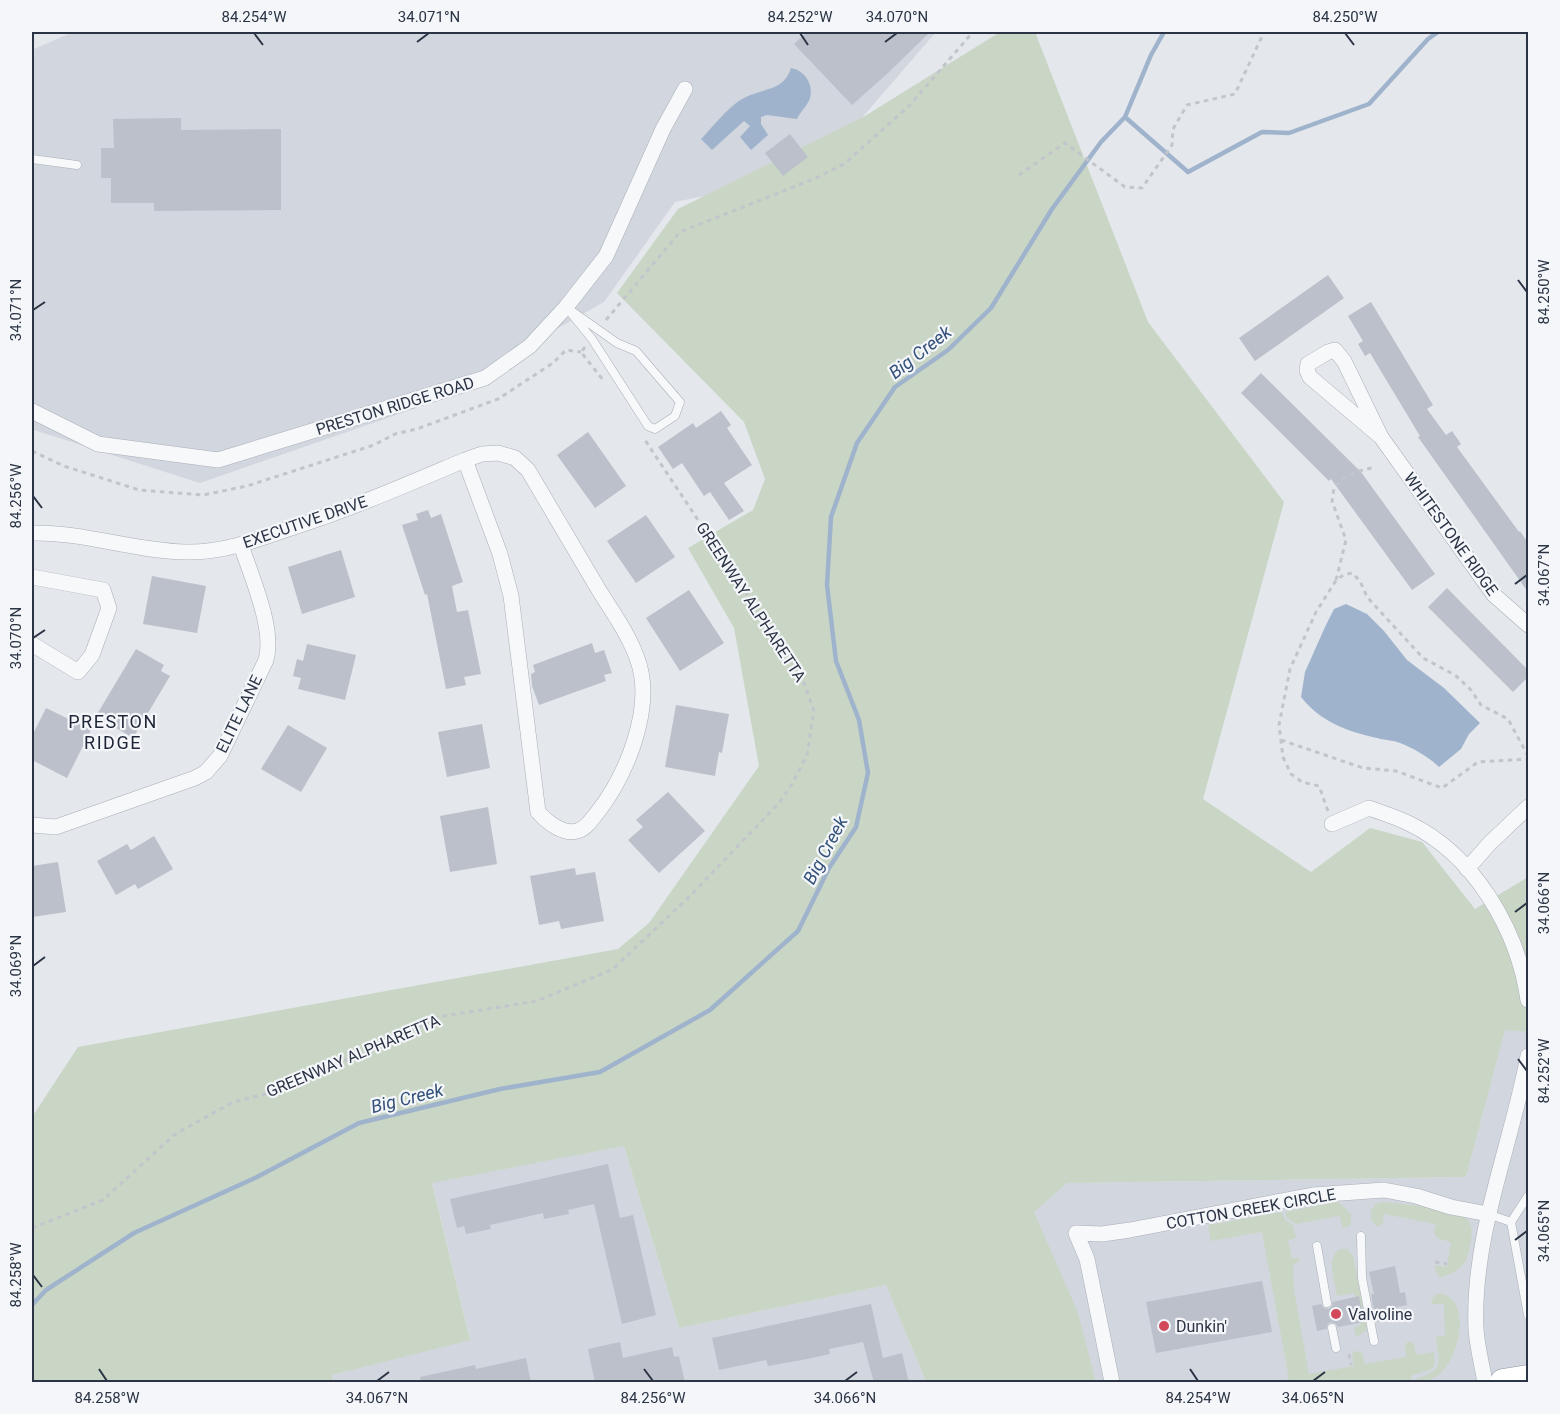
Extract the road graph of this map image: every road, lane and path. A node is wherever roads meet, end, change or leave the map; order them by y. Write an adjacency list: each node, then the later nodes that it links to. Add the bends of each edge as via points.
1 (973, 32): 8 (path, via 909,106 844,164 680,232)
2 (1264, 32): 6 (path, via 1235,94 1186,105 1173,129 1173,145 1142,188 1125,187 1065,143)
3 (685, 89): 7 (street, PRESTON RIDGE ROAD, via 606,256)
4 (32, 159): 5 (lane)
5 (77, 165)
6 (1019, 175)
7 (566, 307): 8 (lane); 9 (lane); 11 (street, PRESTON RIDGE ROAD, via 530,346 485,378 218,460 98,444)
8 (599, 329): 9 (lane, via 616,343 636,351 680,402 675,416 655,429 648,426)
9 (592, 339): 10 (path, via 582,352)
10 (608, 388)
11 (32, 411)
12 (641, 434): 34 (path, GREENWAY ALPHARETTA, via 802,676 814,711 807,755 779,804 613,969 537,1001 438,1017 363,1055 316,1069 274,1092 233,1102 174,1135 103,1200)
13 (1381, 437): 13 (street, WHITESTONE RIDGE, via 1335,350 1308,364 1310,377); 20 (street, WHITESTONE RIDGE, via 1494,595)
14 (465, 460): 14 (street, EXECUTIVE DRIVE, via 498,453 515,459 528,470 639,663 641,706 630,755 607,801 579,831 548,823 538,812 511,596 500,554); 17 (street, EXECUTIVE DRIVE, via 349,509)
15 (1376, 467): 19 (path, via 1345,477 1334,488 1332,501 1346,540)
16 (32, 533): 17 (street, EXECUTIVE DRIVE, via 107,540 150,550 188,552)
17 (241, 545): 26 (street, ELITE LANE, via 268,632 268,650 220,756 195,778 56,827)
18 (32, 577): 21 (street, via 103,590 109,608 92,655 78,672)
19 (1335, 582): 22 (path, via 1316,612 1290,669 1279,725); 23 (path, via 1352,573 1367,597 1423,658 1455,675 1481,705 1508,719)
20 (1528, 625)
21 (32, 644)
22 (1281, 740): 23 (path, via 1363,768 1396,771 1442,788 1478,762); 25 (path, via 1291,774 1302,782 1319,786)
23 (1528, 757)
24 (1528, 807): 27 (street)
25 (1332, 824): 27 (street, via 1369,808 1409,823 1448,850)
26 (32, 825)
27 (1467, 869): 28 (street, via 1503,920 1520,964)
28 (1528, 1000)
29 (1528, 1056): 30 (street)
30 (1526, 1078): 32 (street)
31 (1528, 1196): 33 (lane)
32 (1488, 1214): 33 (lane); 47 (street, COTTON CREEK CIRCLE, via 1384,1190 1313,1195 1130,1230 1076,1233 1087,1259); 48 (street, via 1476,1290 1476,1330)
33 (1511, 1222): 40 (lane)
34 (32, 1228)
35 (1361, 1236): 42 (lane, via 1362,1278)
36 (1317, 1246): 39 (lane)
37 (1435, 1262): 38 (path)
38 (1447, 1264)
39 (1327, 1303)
40 (1528, 1315)
41 (1332, 1328): 43 (lane)
42 (1374, 1341)
43 (1336, 1348)
44 (1349, 1354): 45 (path)
45 (1351, 1365)
46 (1528, 1378): 49 (highway)
47 (1112, 1383)
48 (1485, 1383)
49 (1503, 1383)

